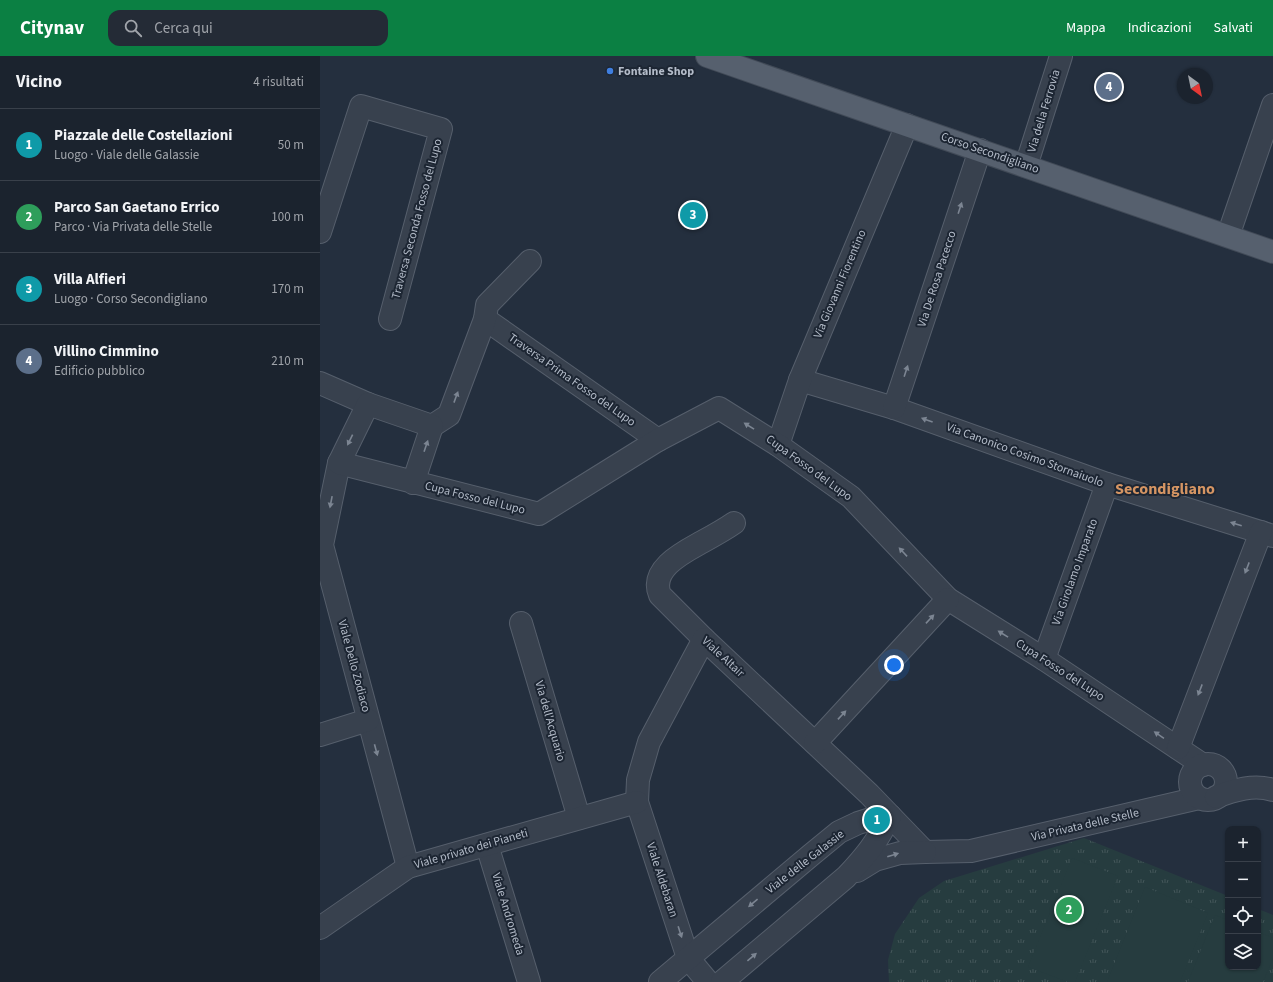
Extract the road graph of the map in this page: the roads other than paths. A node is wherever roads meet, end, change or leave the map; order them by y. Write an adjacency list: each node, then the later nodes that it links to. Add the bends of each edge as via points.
1 (707, 56): 4 (main road, Corso Secondigliano)
2 (1061, 56): 6 (street, Via della Ferrovia)
3 (1273, 105): 8 (street)
4 (907, 125): 5 (main road, Corso Secondigliano); 13 (street, Via Giovanni Fiorentino)
5 (980, 150): 6 (main road, Corso Secondigliano); 16 (street, Via De Rosa Pacecco, one-way to 5)
6 (1026, 166): 8 (main road, Corso Secondigliano)
7 (320, 232): 11 (street, Traversa Seconda Fosso del Lupo, via 361,106 441,129)
8 (1228, 236): 9 (main road, Corso Secondigliano)
9 (1273, 252)
10 (530, 261): 12 (street, via 487,305)
11 (390, 319)
12 (485, 319): 17 (street, one-way to 12, via 449,415); 18 (street, Traversa Prima Fosso del Lupo)
13 (800, 380): 16 (street, Via Canonico Cosimo Stornaiuolo); 19 (street, Via Giovanni Fiorentino)
14 (320, 383): 15 (street)
15 (368, 404): 17 (street); 20 (street, Viale Dello Zodiaco, one-way to 20)
16 (894, 408): 22 (street, Via Canonico Cosimo Stornaiuolo, one-way to 16)
17 (432, 426): 21 (street, one-way to 17)
18 (658, 440): 19 (street, Cupa Fosso del Lupo, one-way to 18, via 720,408); 21 (street, Cupa Fosso del Lupo, via 539,514)
19 (778, 445): 25 (street, Cupa Fosso del Lupo, one-way to 19, via 851,497)
20 (339, 463): 21 (street, Cupa Fosso del Lupo); 29 (street, Viale Dello Zodiaco, one-way to 29, via 322,545)
21 (413, 483)
22 (1107, 484): 24 (street, Via Canonico Cosimo Stornaiuolo, one-way to 22); 28 (street, Via Girolamo Imparato)
23 (734, 523): 27 (street, Viale Altair, via 677,557 659,578 660,595)
24 (1267, 534): 32 (street, one-way to 32)
25 (948, 599): 28 (street, Cupa Fosso del Lupo, one-way to 25); 31 (street, one-way to 25)
26 (521, 623): 38 (street, Via dell'Acquario)
27 (704, 639): 31 (street, Viale Altair); 36 (street, via 649,742 638,780)
28 (1044, 659): 32 (street, Cupa Fosso del Lupo, one-way to 28)
29 (368, 720): 30 (street); 41 (street, Viale Dello Zodiaco, one-way to 41)
30 (320, 735)
31 (815, 743): 37 (street, Viale Altair)
32 (1178, 748): 33 (street, Cupa Fosso del Lupo)
33 (1203, 765): 35 (street, via 1190,776 1191,789 1194,794); 35 (street, via 1215,766 1225,778 1221,794)
34 (1273, 790): 35 (street, via 1247,788)
35 (1208, 797): 40 (street, Via Privata delle Stelle, via 971,852)
36 (637, 802): 38 (street, Viale privato dei Pianeti); 44 (street, Viale Aldebaran, one-way to 44)
37 (890, 816): 40 (street, Viale Altair); 42 (street, via 876,843); 44 (street, Viale delle Galassie, one-way to 44, via 858,823 839,832)
38 (579, 818): 39 (street, Viale privato dei Pianeti)
39 (488, 845): 41 (street, Viale privato dei Pianeti); 45 (street, Viale Andromeda)
40 (925, 852): 42 (street, one-way to 40, via 875,860 900,852)
41 (408, 867): 43 (street, Viale privato dei Pianeti)
42 (846, 877): 48 (street, one-way to 42)
43 (320, 928)
44 (688, 958): 46 (street, Viale delle Galassie); 47 (street)
45 (529, 982)
46 (660, 982)
47 (708, 982)
48 (722, 982)

